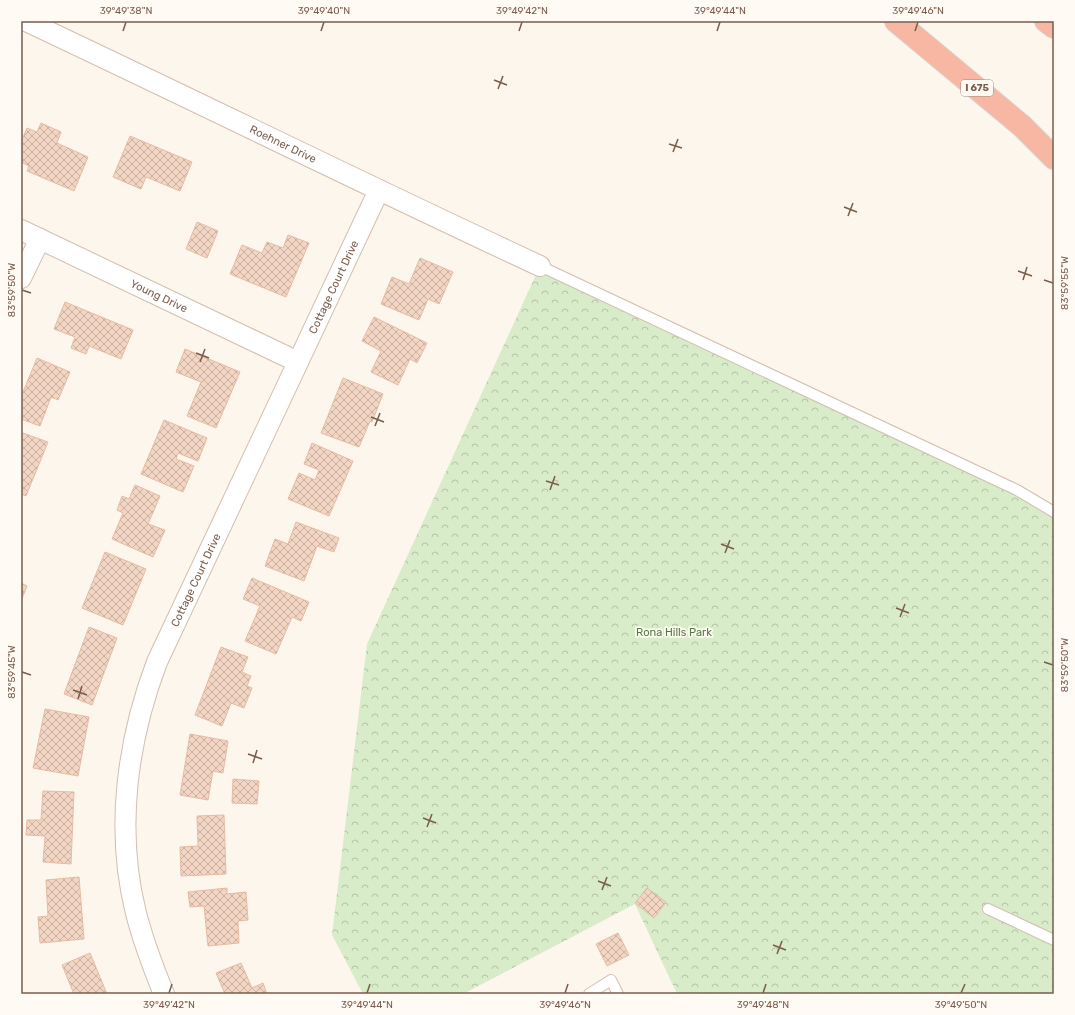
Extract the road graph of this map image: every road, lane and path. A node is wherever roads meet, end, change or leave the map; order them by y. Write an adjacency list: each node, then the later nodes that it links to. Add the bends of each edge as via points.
1 (26, 21): 6 (street, Roehner Drive)
2 (896, 21): 5 (highway, I 675, via 1022,126)
3 (1046, 21): 4 (highway)
4 (1054, 27)
5 (1054, 158)
6 (379, 190): 9 (street, Roehner Drive); 11 (street, Cottage Court Drive)
7 (21, 230): 8 (street, Young Drive)
8 (40, 239): 10 (street); 11 (street, Young Drive)
9 (540, 266): 12 (lane, via 1017,490)
10 (21, 278)
11 (298, 362): 15 (street, Cottage Court Drive, via 157,662 139,717 127,788 126,832 129,875 146,950)
12 (1054, 512)
13 (988, 909): 14 (lane)
14 (1054, 940)
15 (164, 994)
16 (589, 994): 17 (lane, via 610,980)
17 (618, 994)

